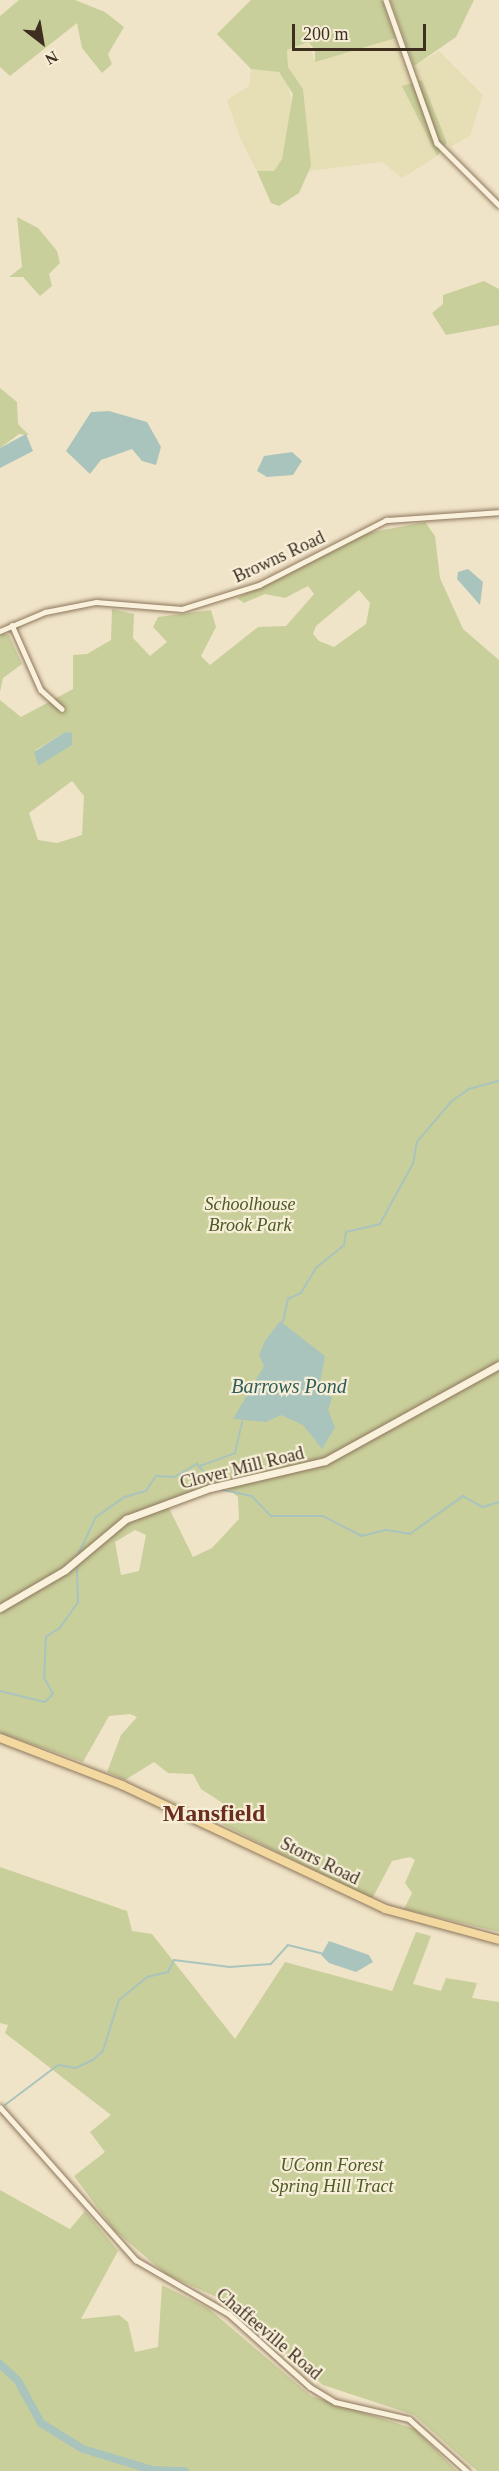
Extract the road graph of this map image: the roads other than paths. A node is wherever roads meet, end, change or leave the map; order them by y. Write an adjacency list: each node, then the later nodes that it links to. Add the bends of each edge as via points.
1 (386, 0): 2 (street, via 437,143)
2 (499, 205)
3 (499, 512): 4 (street, Browns Road, via 386,520 259,585 182,609 96,602)
4 (12, 625): 5 (street, Browns Road); 6 (street, via 41,690)
5 (0, 631)
6 (62, 709)
7 (499, 1365): 8 (street, Clover Mill Road, via 325,1461 210,1488 126,1519 76,1561)
8 (0, 1608)
9 (0, 1737): 10 (main road, Storrs Road, via 122,1785 385,1909)
10 (499, 1940)
11 (0, 2107): 12 (street, Chaffeeville Road, via 136,2260 229,2314 310,2388 335,2402 409,2419)
12 (467, 2471)

